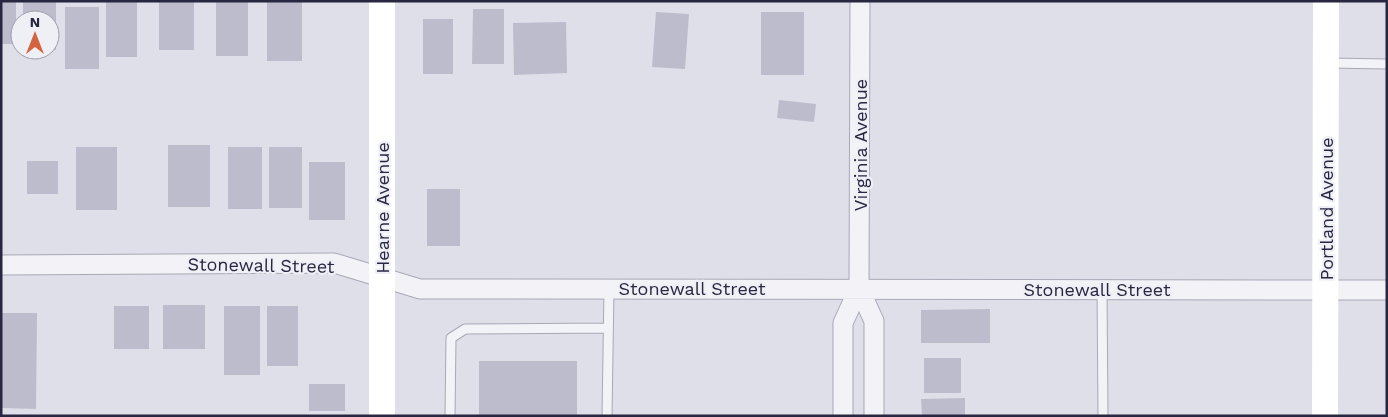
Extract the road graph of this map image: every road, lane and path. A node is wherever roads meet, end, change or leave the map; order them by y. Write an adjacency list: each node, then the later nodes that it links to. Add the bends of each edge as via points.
1 (382, 1): 7 (street, Hearne Avenue)
2 (860, 1): 9 (street, Virginia Avenue)
3 (1326, 1): 4 (street, Portland Avenue)
4 (1326, 63): 5 (lane); 11 (street, Portland Avenue)
5 (1387, 64)
6 (1, 265): 7 (street, Stonewall Street, via 334,263)
7 (382, 276): 8 (street, Stonewall Street, via 420,289); 14 (street, Hearne Avenue)
8 (609, 288): 9 (street, Stonewall Street); 13 (lane)
9 (859, 288): 10 (street, Stonewall Street); 17 (street, Virginia Avenue, via 843,323); 18 (street, Virginia Avenue, via 874,322)
10 (1102, 289): 11 (street, Stonewall Street); 19 (lane)
11 (1326, 290): 12 (street, Stonewall Street); 20 (street, Portland Avenue)
12 (1387, 290)
13 (608, 328): 15 (lane, via 465,329 451,338); 16 (lane)
14 (382, 416)
15 (450, 416)
16 (607, 416)
17 (843, 416)
18 (874, 416)
19 (1103, 416)
20 (1325, 416)

